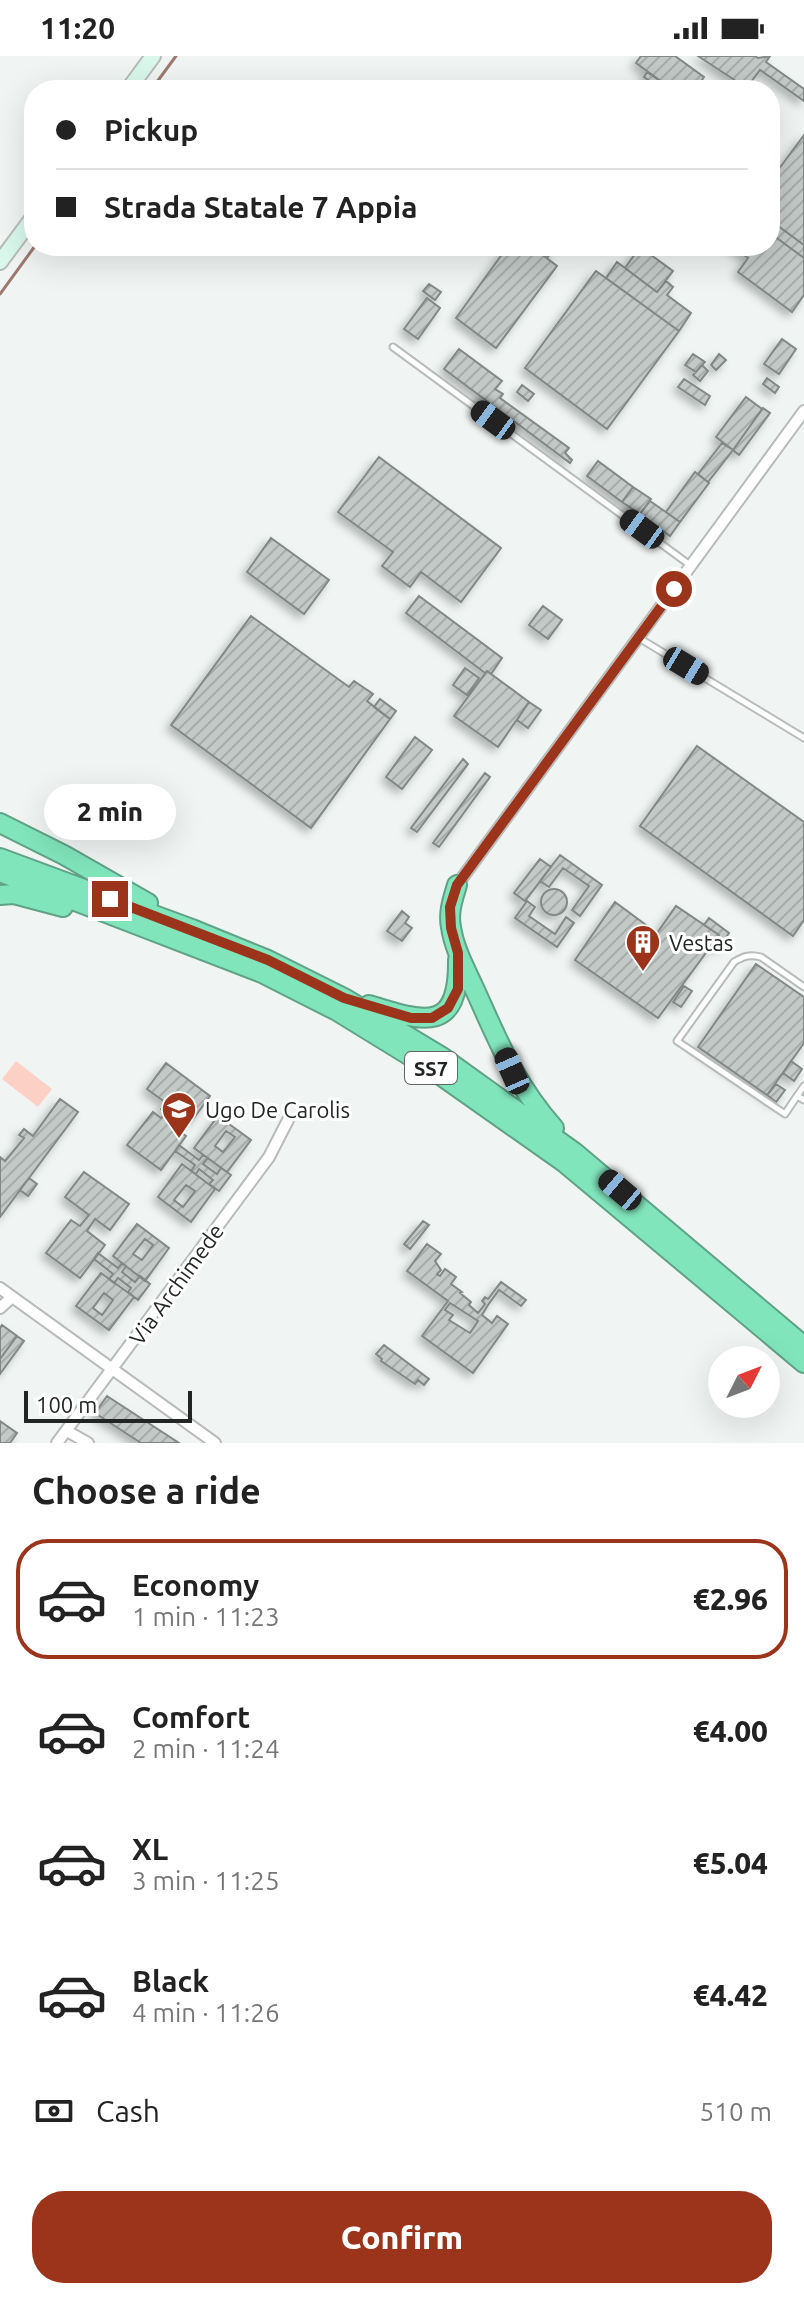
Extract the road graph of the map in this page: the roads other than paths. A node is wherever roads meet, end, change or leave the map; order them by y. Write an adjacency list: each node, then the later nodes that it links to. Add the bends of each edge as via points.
1 (153, 56): 2 (main road)
2 (135, 80)
3 (24, 230): 4 (main road)
4 (0, 262)
5 (393, 347): 7 (lane)
6 (804, 411): 7 (street)
7 (691, 565): 8 (street)
8 (639, 637): 9 (lane); 13 (street)
9 (804, 738)
10 (0, 823): 15 (highway)
11 (0, 858): 15 (highway, SS7)
12 (0, 872): 16 (highway, SS7)
13 (457, 885): 17 (highway, via 450,907)
14 (0, 895): 16 (highway, via 14,894)
15 (192, 929): 19 (highway, SS7)
16 (155, 931): 29 (highway, SS7, via 325,1004 433,1070 565,1163)
17 (458, 953): 19 (highway, via 458,989 448,1008 432,1018 411,1018); 24 (highway, via 512,1071 529,1100)
18 (804, 987): 21 (lane, via 761,957 741,958 677,1041 785,1114)
19 (344, 998): 24 (highway, SS7, via 442,1057)
20 (804, 1086): 21 (lane)
21 (797, 1096): 22 (lane)
22 (804, 1100)
23 (288, 1120): 30 (street, Via Archimede, via 269,1157)
24 (574, 1152): 28 (highway, SS7)
25 (0, 1288): 26 (street)
26 (12, 1297): 27 (street); 30 (street)
27 (0, 1308)
28 (804, 1346)
29 (804, 1363)
30 (113, 1370): 31 (street, Via Archimede); 32 (street)
31 (67, 1431): 33 (street, Via Archimede); 34 (street)
32 (200, 1439): 35 (street)
33 (57, 1443)
34 (88, 1443)
35 (215, 1443)

